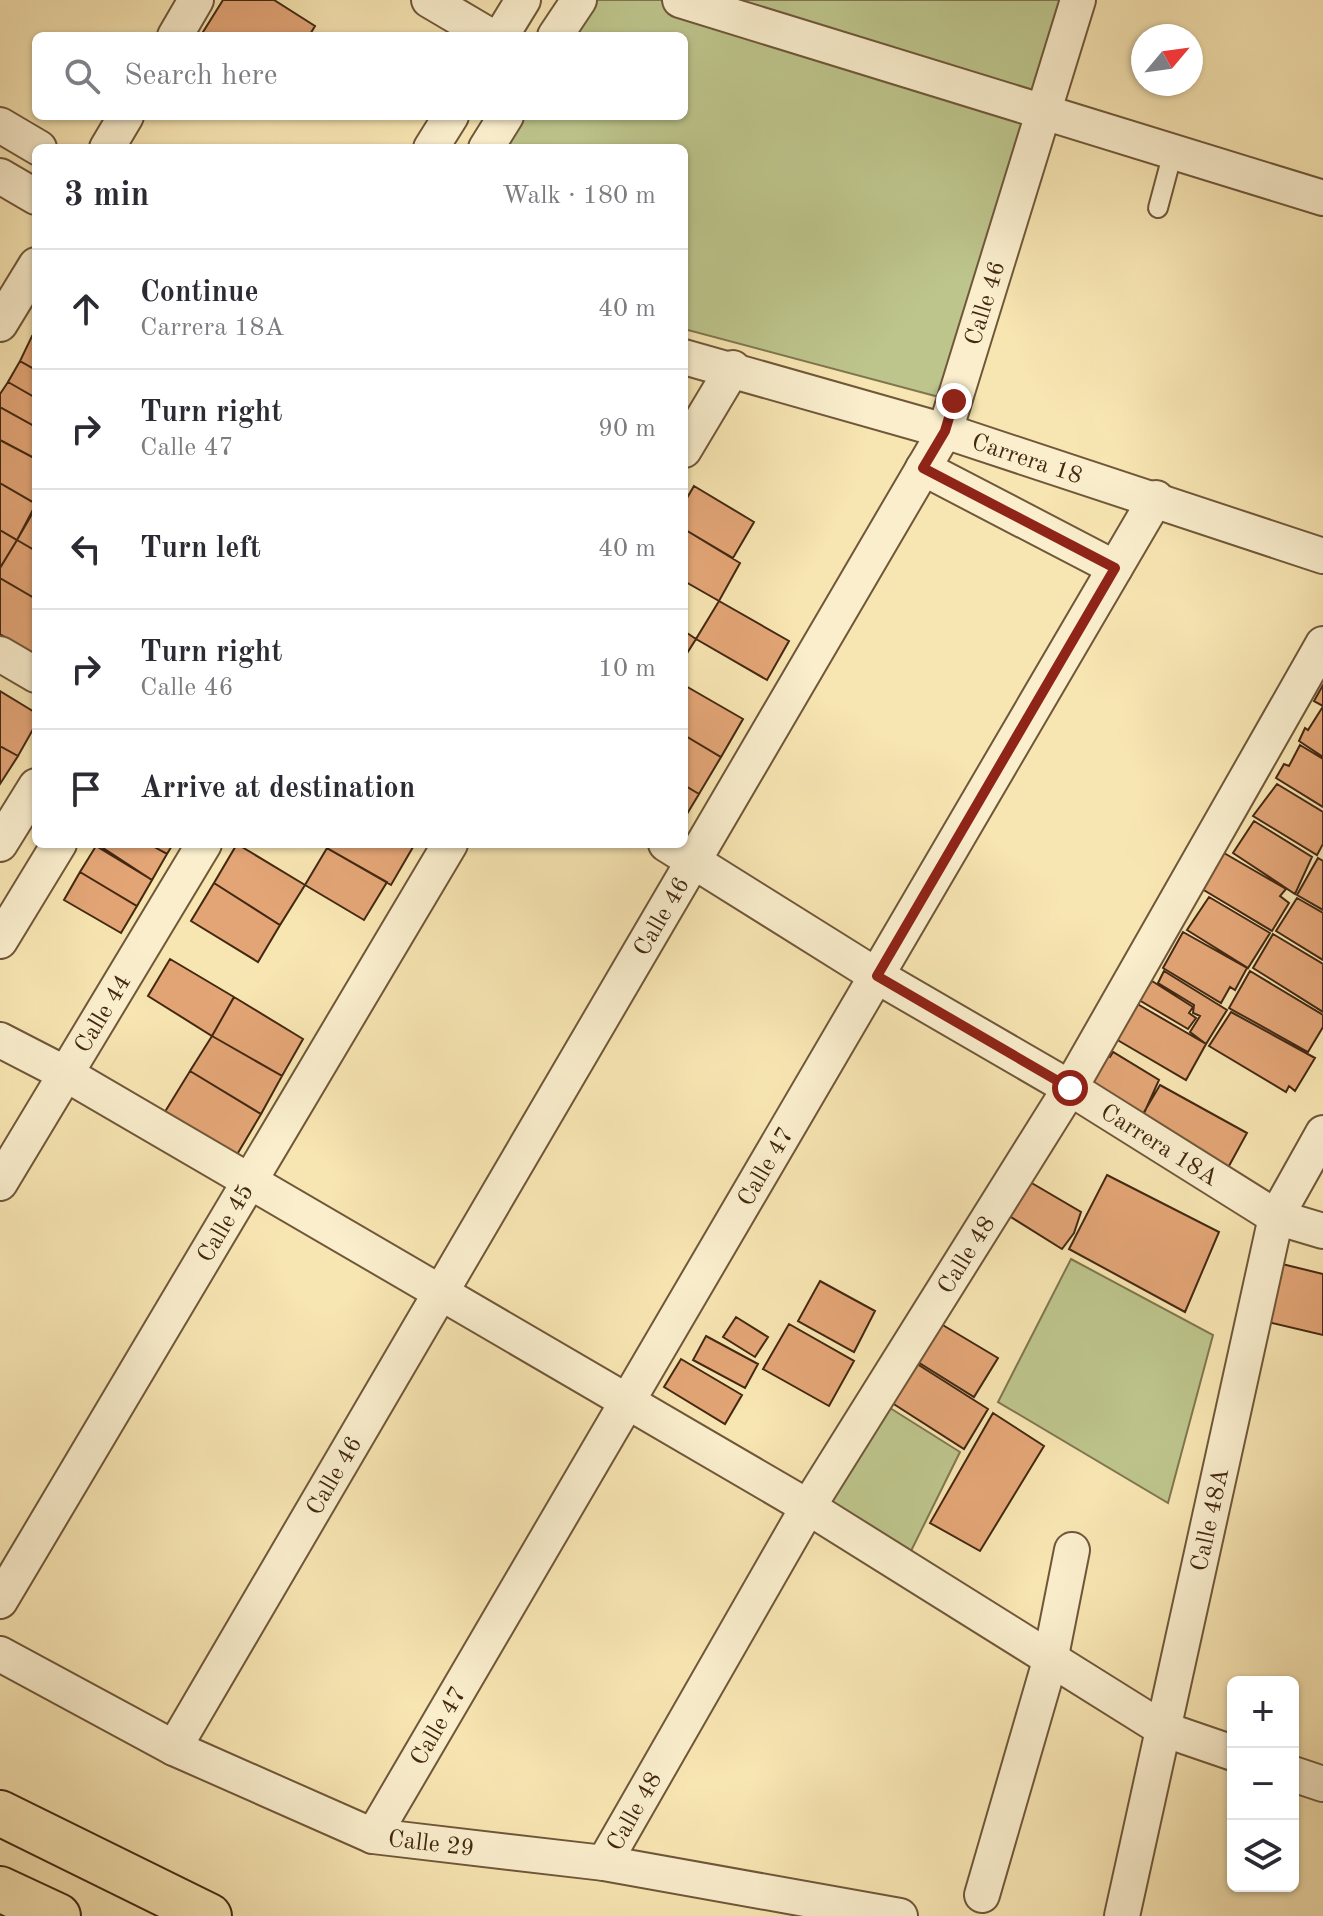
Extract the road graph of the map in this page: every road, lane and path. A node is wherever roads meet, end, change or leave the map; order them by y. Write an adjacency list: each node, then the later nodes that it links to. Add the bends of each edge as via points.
1 (196, 0): 7 (street)
2 (429, 0): 8 (street)
3 (523, 0): 9 (street)
4 (579, 0): 10 (street)
5 (680, 0): 11 (street)
6 (1078, 0): 11 (street, Calle 46)
7 (177, 32)
8 (483, 32)
9 (503, 32)
10 (558, 32)
11 (1043, 112): 20 (street); 29 (street, Calle 46)
12 (124, 120): 17 (street)
13 (448, 120): 18 (street)
14 (504, 120): 19 (street)
15 (0, 125): 16 (street)
16 (32, 144)
17 (109, 144)
18 (434, 144)
19 (488, 144)
20 (1173, 152): 23 (street); 24 (lane)
21 (0, 176): 22 (street)
22 (32, 195)
23 (1323, 198)
24 (1158, 208)
25 (32, 272): 26 (street)
26 (0, 324)
27 (688, 358): 28 (street, Carrera 18)
28 (733, 368): 29 (street, Carrera 18); 30 (street)
29 (945, 431): 31 (street, Calle 46); 32 (street, Carrera 18)
30 (688, 443)
31 (923, 468): 34 (street); 39 (street, Calle 46)
32 (1156, 498): 33 (street, Carrera 18); 34 (street, Calle 47)
33 (1323, 556)
34 (1115, 568): 46 (street, Calle 47)
35 (1323, 644): 49 (street, Calle 48)
36 (0, 654): 37 (street)
37 (32, 673)
38 (32, 792): 40 (street)
39 (688, 839)
40 (0, 844)
41 (57, 848): 45 (street)
42 (202, 848): 48 (street, Calle 44)
43 (448, 848): 51 (street, Calle 45)
44 (680, 852): 46 (street); 55 (street, Calle 46)
45 (0, 941)
46 (877, 976): 49 (street, Carrera 18A); 56 (street, Calle 47)
47 (0, 1040): 48 (street)
48 (66, 1074): 51 (street); 52 (street, Calle 44)
49 (1070, 1088): 53 (street, Carrera 18A); 57 (street, Calle 48)
50 (1323, 1133): 53 (street, Calle 48A)
51 (250, 1181): 55 (street); 59 (street, Calle 45)
52 (0, 1183)
53 (1276, 1217): 54 (street, Carrera 18A); 62 (street, Calle 48A)
54 (1323, 1231)
55 (440, 1292): 56 (street); 63 (street, Calle 46)
56 (628, 1401): 57 (street); 68 (street, Calle 47)
57 (808, 1507): 61 (street); 69 (street, Calle 48)
58 (1072, 1550): 61 (street)
59 (0, 1601)
60 (0, 1654): 63 (street, Calle 29)
61 (1050, 1661): 62 (street); 71 (street)
62 (1163, 1729): 64 (street); 75 (street, Calle 48A)
63 (174, 1748): 68 (street, Calle 29)
64 (1227, 1751)
65 (1299, 1776): 66 (street)
66 (1323, 1784)
67 (0, 1813): 73 (highway)
68 (373, 1836): 69 (street, Calle 29)
69 (604, 1863): 74 (street, Calle 29)
70 (0, 1889): 72 (highway)
71 (982, 1895)
72 (58, 1916)
73 (209, 1916)
74 (900, 1916)
75 (1122, 1916)

